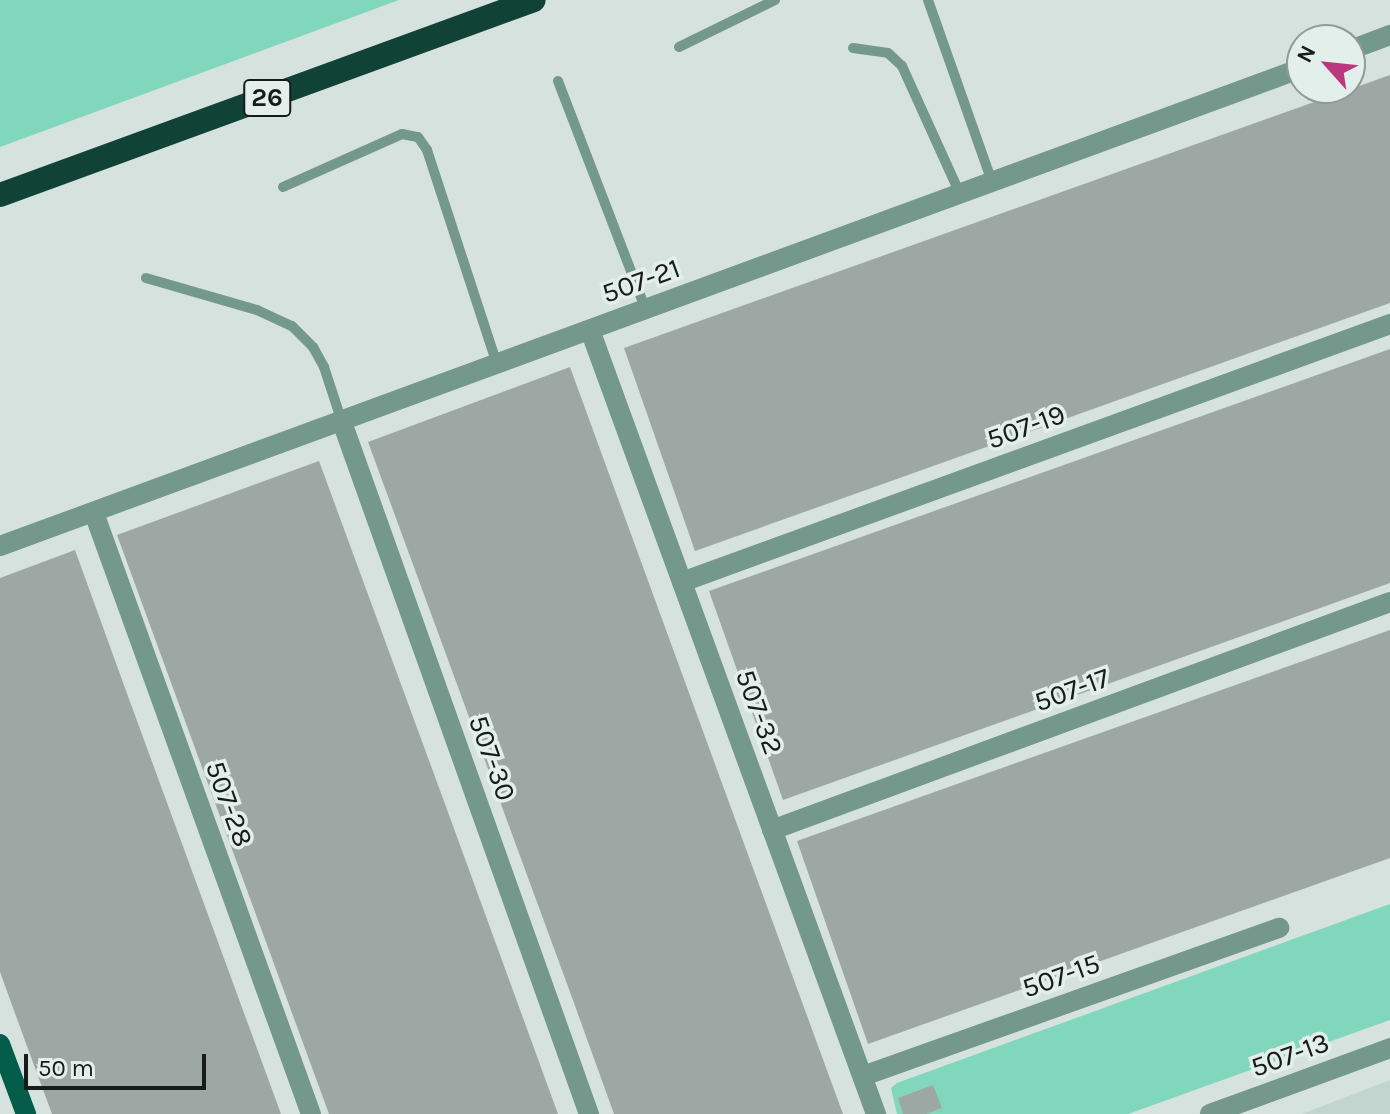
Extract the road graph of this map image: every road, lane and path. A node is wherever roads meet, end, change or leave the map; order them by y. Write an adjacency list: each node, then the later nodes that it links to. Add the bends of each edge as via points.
1 (534, 0): 13 (highway, 26)
2 (775, 0): 6 (lane)
3 (928, 0): 10 (lane)
4 (1390, 35): 5 (street)
5 (1366, 44)
6 (679, 47)
7 (853, 48): 12 (lane, via 888,53 902,66)
8 (1286, 74): 10 (street, 507-21)
9 (558, 81): 15 (lane)
10 (992, 182): 12 (street, 507-21)
11 (283, 187): 18 (lane, via 402,134 418,137 427,150)
12 (960, 194): 15 (street, 507-21)
13 (0, 195)
14 (146, 278): 19 (lane, via 292,326 324,367)
15 (646, 310): 17 (street, 507-21)
16 (1390, 324): 22 (street, 507-19)
17 (590, 330): 18 (street, 507-21); 22 (street, 507-32)
18 (497, 364): 19 (street, 507-21)
19 (342, 422): 20 (street, 507-21); 31 (street, 507-30)
20 (94, 513): 21 (street, 507-21); 30 (street, 507-28)
21 (0, 546)
22 (682, 582): 24 (street, 507-32)
23 (1390, 602): 24 (street, 507-17)
24 (772, 830): 28 (street, 507-32)
25 (1279, 928): 28 (street, 507-15)
26 (0, 1044): 29 (main road)
27 (1390, 1048): 33 (street, 507-13)
28 (863, 1076): 32 (street, 507-32)
29 (26, 1114)
30 (311, 1114)
31 (589, 1114)
32 (876, 1114)
33 (1210, 1114)

